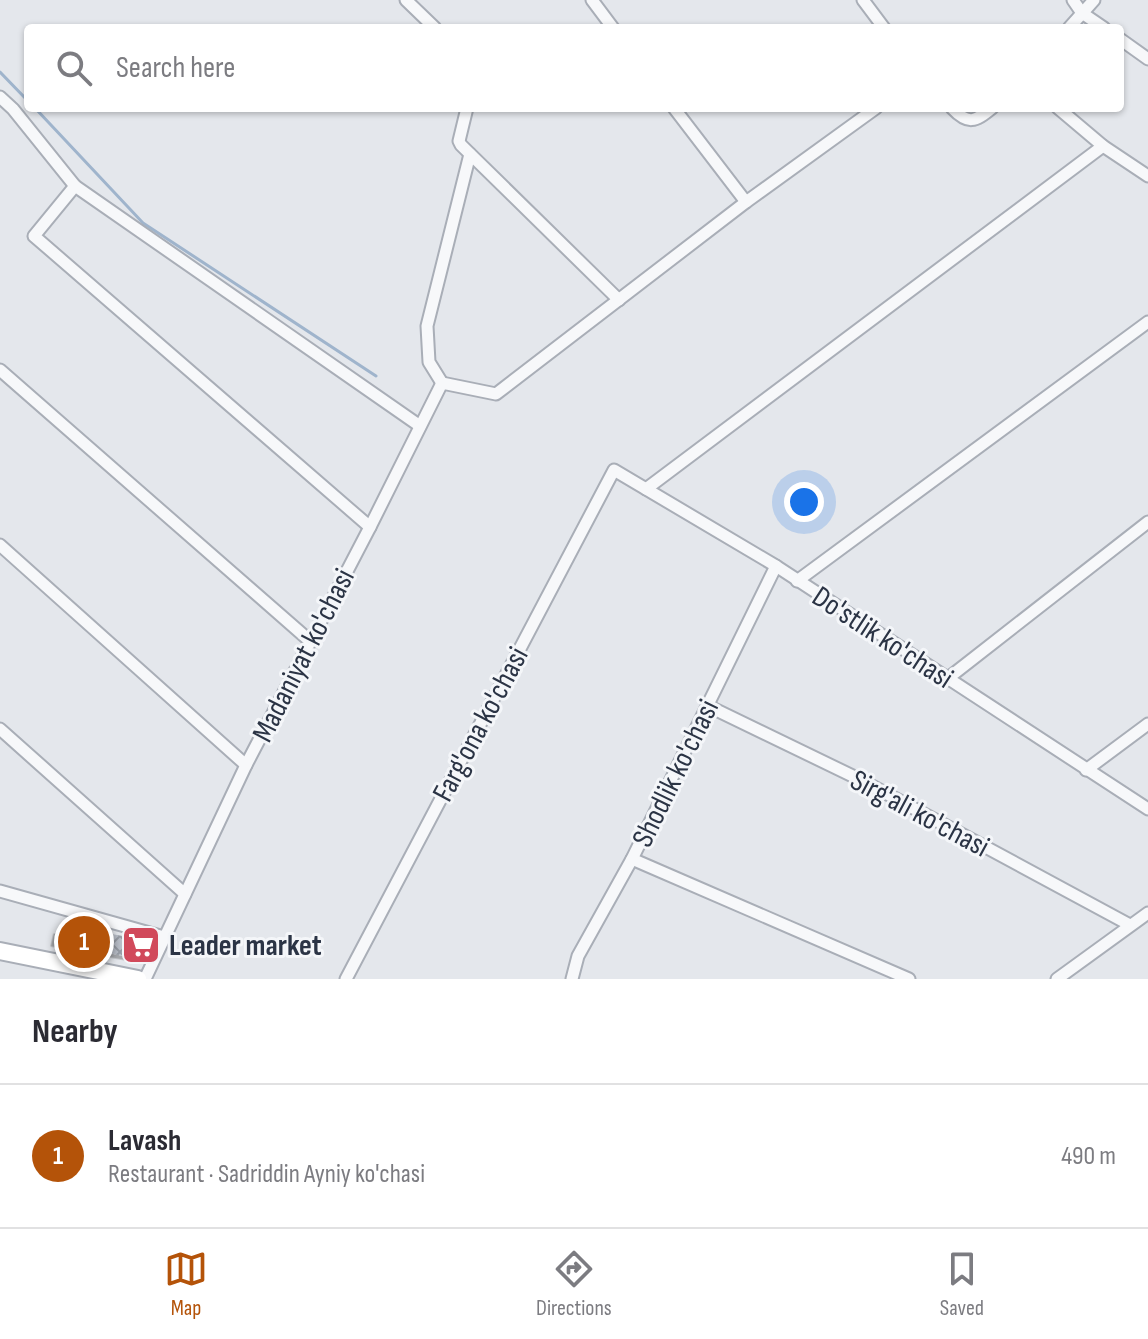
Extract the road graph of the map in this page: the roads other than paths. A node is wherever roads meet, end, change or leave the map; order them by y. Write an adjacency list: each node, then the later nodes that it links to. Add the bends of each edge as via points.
1 (406, 0): 7 (street)
2 (592, 0): 8 (street)
3 (863, 0): 9 (street)
4 (1073, 0): 6 (street)
5 (1094, 0): 6 (street)
6 (1082, 13): 10 (street); 11 (street)
7 (431, 24)
8 (610, 24)
9 (881, 24)
10 (1072, 24)
11 (1098, 24)
12 (1124, 42): 13 (street)
13 (1148, 59)
14 (0, 97): 24 (street)
15 (466, 112): 22 (street, via 459,141)
16 (677, 112): 25 (street)
17 (870, 112): 25 (street)
18 (956, 112): 19 (street, via 971,120)
19 (987, 112)
20 (1063, 112): 21 (street)
21 (1103, 146): 23 (street); 32 (street)
22 (470, 154): 26 (street); 29 (street, via 427,326 429,362)
23 (1148, 176)
24 (75, 186): 30 (street); 34 (street, via 34,236)
25 (746, 202): 26 (street)
26 (619, 300): 29 (street, via 496,394)
27 (1148, 322): 37 (street)
28 (0, 370): 38 (street)
29 (442, 383): 30 (street, Madaniyat ko'chasi)
30 (420, 426): 34 (street, Madaniyat ko'chasi)
31 (614, 470): 32 (street, Do'stlik ko'chasi); 57 (street, Farg'ona ko'chasi)
32 (646, 489): 36 (street, Do'stlik ko'chasi)
33 (1148, 522): 39 (street)
34 (370, 527): 38 (street, Madaniyat ko'chasi)
35 (0, 545): 45 (street)
36 (776, 566): 37 (street, Do'stlik ko'chasi); 40 (street, Shodlik ko'chasi)
37 (797, 581): 39 (street, Do'stlik ko'chasi)
38 (310, 641): 45 (street, Madaniyat ko'chasi)
39 (947, 679): 46 (street, Do'stlik ko'chasi)
40 (708, 706): 48 (street, Shodlik ko'chasi); 52 (street, Sirg'ali ko'chasi, via 863,781)
41 (1148, 724): 46 (street)
42 (0, 729): 44 (street)
43 (0, 741): 44 (street)
44 (18, 746): 50 (street)
45 (246, 765): 50 (street, Madaniyat ko'chasi)
46 (1086, 770): 47 (street, Do'stlik ko'chasi)
47 (1148, 809)
48 (632, 859): 58 (street, Shodlik ko'chasi, via 578,956); 59 (street)
49 (0, 891): 53 (street)
50 (185, 894): 53 (street, Madaniyat ko'chasi)
51 (1148, 913): 52 (street)
52 (1130, 925): 60 (street)
53 (164, 937): 56 (street, Madaniyat ko'chasi)
54 (0, 951): 55 (street)
55 (138, 979)
56 (145, 979)
57 (346, 979)
58 (572, 979)
59 (909, 979)
60 (1057, 979)

